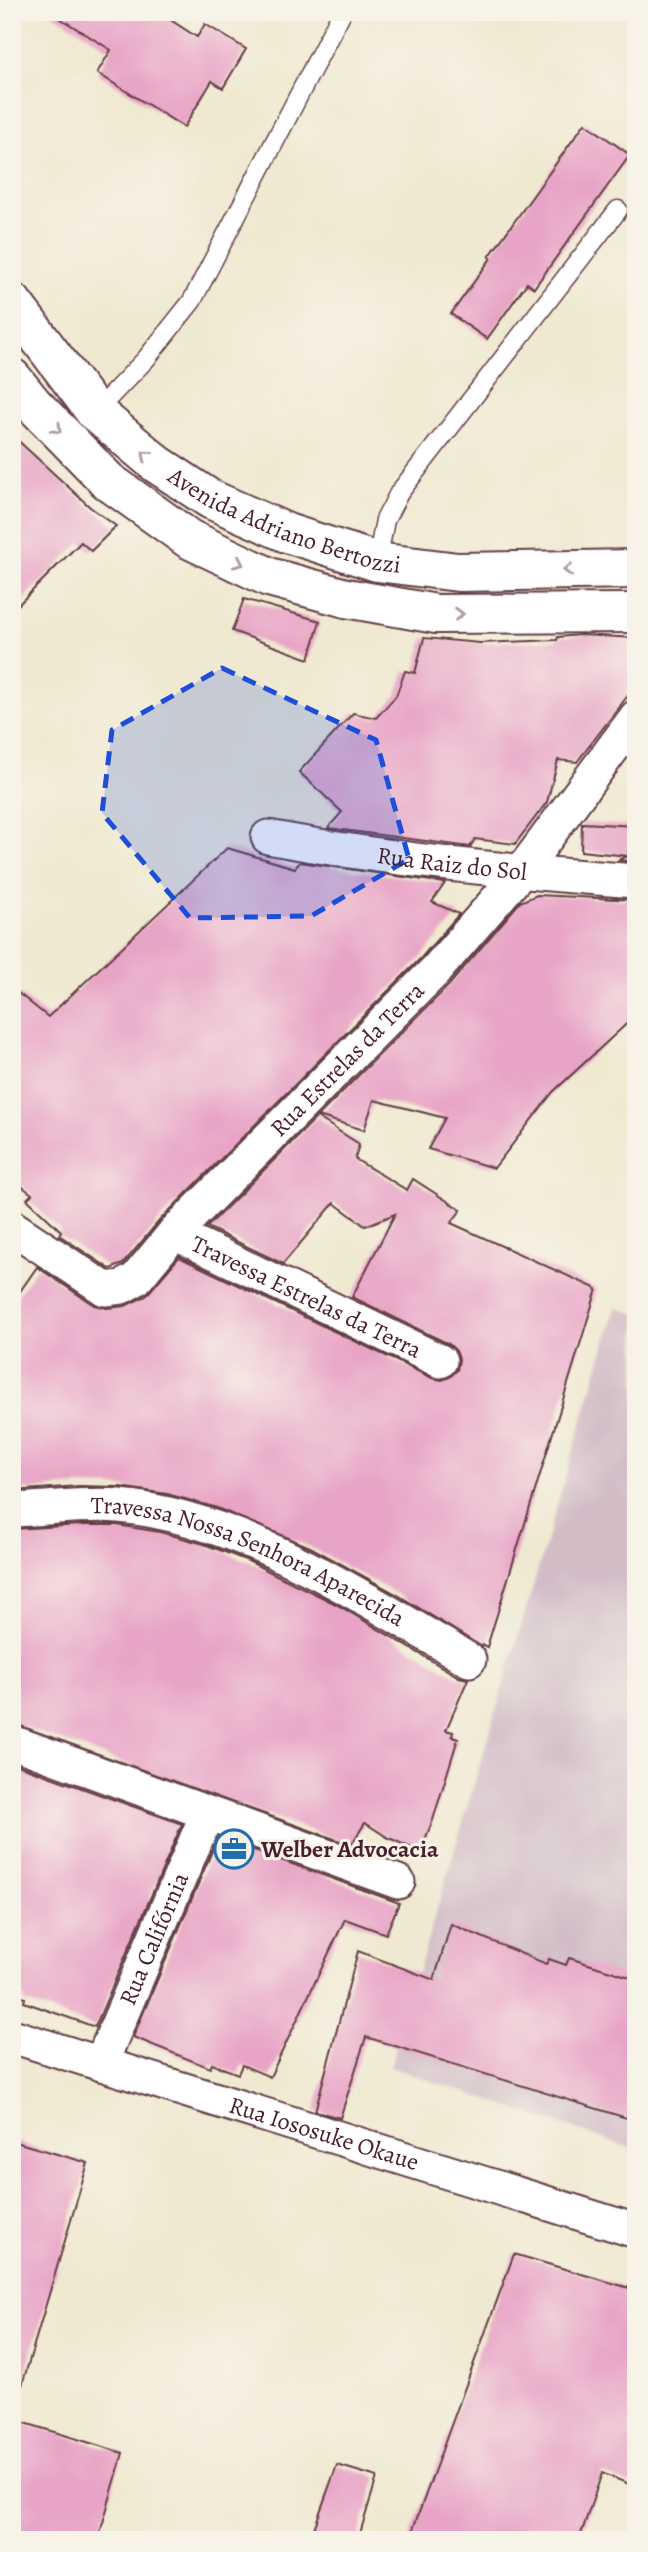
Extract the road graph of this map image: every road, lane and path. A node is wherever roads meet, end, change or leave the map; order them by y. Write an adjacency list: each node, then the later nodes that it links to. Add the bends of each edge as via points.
1 (342, 12): 5 (lane, via 192,301 146,359)
2 (618, 210): 6 (lane, via 399,493 385,520)
3 (12, 302): 5 (main road, Avenida Adriano Bertozzi)
4 (12, 378): 8 (main road, Avenida Adriano Bertozzi, one-way to 8, via 108,481 189,539 269,577 346,598 436,614)
5 (95, 412): 6 (main road, Avenida Adriano Bertozzi, one-way to 5, via 287,533 210,499 157,464)
6 (377, 562): 7 (main road, Avenida Adriano Bertozzi, one-way to 6, via 458,572)
7 (636, 569)
8 (636, 613)
9 (636, 716): 11 (street, Rua Estrelas da Terra)
10 (268, 837): 11 (street, Rua Raiz do Sol)
11 (521, 872): 12 (street, Rua Raiz do Sol); 14 (street, Rua Estrelas da Terra, via 435,971)
12 (636, 881)
13 (12, 1227): 14 (street, Rua Estrelas da Terra, via 105,1289 136,1279)
14 (174, 1233): 15 (street, Travessa Estrelas da Terra)
15 (440, 1362)
16 (12, 1510): 17 (street, Travessa Nossa Senhora Aparecida, via 118,1506 180,1516 262,1547 360,1595)
17 (469, 1660)
18 (12, 1742): 19 (street)
19 (207, 1814): 20 (street); 22 (street, Rua Califórnia)
20 (398, 1882)
21 (12, 2036): 22 (street, Rua Iososuke Okaue)
22 (101, 2063): 23 (street, Rua Iososuke Okaue)
23 (636, 2231)

